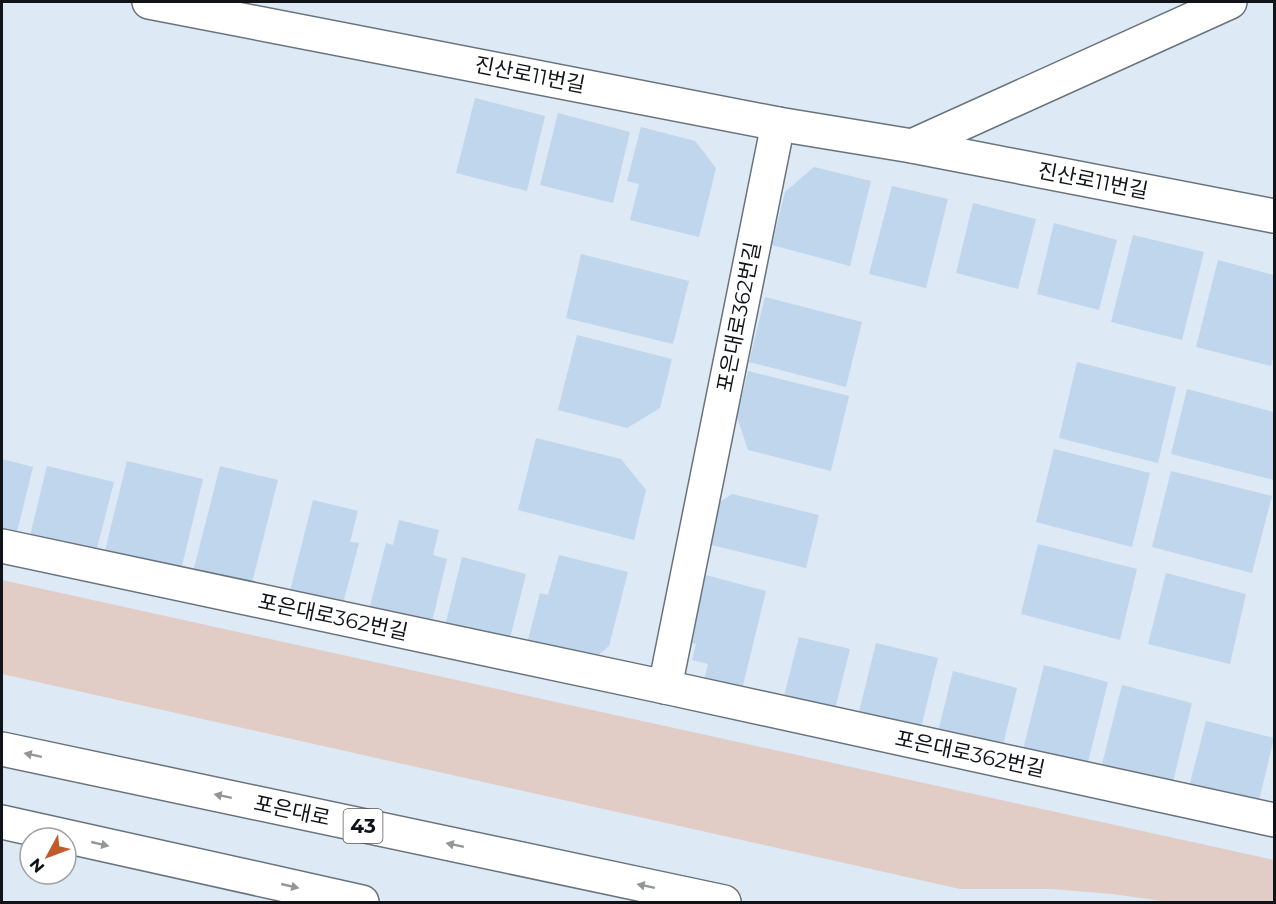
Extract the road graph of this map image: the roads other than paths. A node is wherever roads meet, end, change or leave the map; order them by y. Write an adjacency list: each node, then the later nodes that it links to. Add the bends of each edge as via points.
1 (148, 2): 3 (street, 진산로11번길)
2 (1230, 2): 4 (street)
3 (778, 124): 4 (street, 진산로11번길); 7 (street, 포은대로362번길)
4 (912, 146): 5 (street, 진산로11번길)
5 (1275, 216)
6 (2, 546): 7 (street, 포은대로362번길)
7 (665, 687): 9 (street, 포은대로362번길)
8 (2, 749): 12 (street, 포은대로 / 43, one-way to 8)
9 (1275, 820)
10 (2, 822): 11 (street, one-way to 11)
11 (362, 903)
12 (724, 903)

